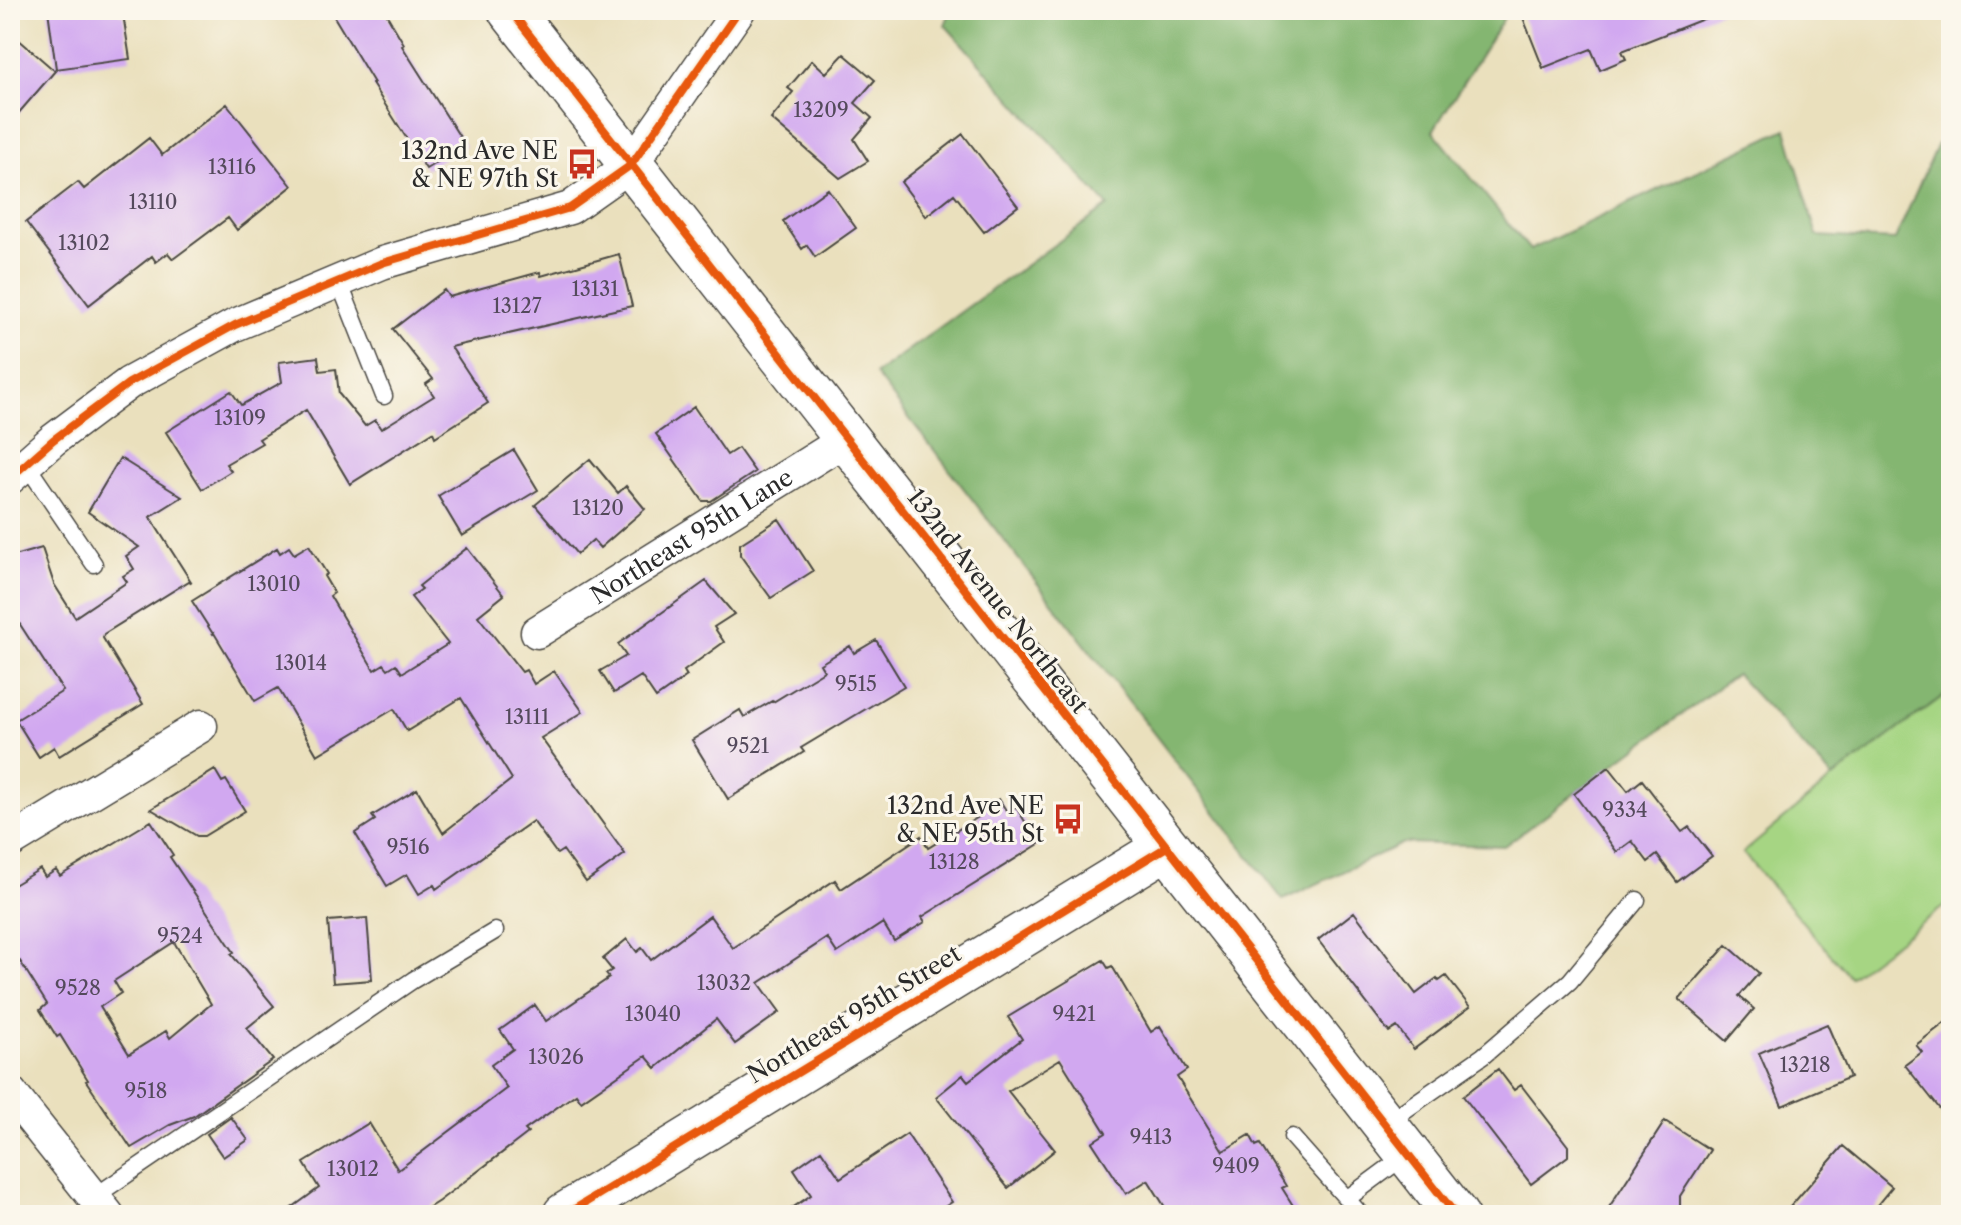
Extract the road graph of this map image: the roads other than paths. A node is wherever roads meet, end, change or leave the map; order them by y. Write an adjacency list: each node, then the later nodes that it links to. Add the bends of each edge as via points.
1 (510, 10): 3 (street, 132nd Avenue Northeast)
2 (739, 10): 3 (street)
3 (631, 165): 4 (street, via 570,208 382,263); 6 (street, 132nd Avenue Northeast)
4 (339, 282): 5 (lane); 7 (street, via 235,325 129,383)
5 (384, 396)
6 (845, 440): 9 (street, Northeast 95th Lane); 12 (street, 132nd Avenue Northeast)
7 (18, 471): 8 (lane)
8 (94, 564)
9 (537, 632)
10 (201, 726): 11 (street)
11 (10, 842)
12 (1165, 848): 17 (street, 132nd Avenue Northeast); 20 (street, Northeast 95th Street)
13 (1637, 900): 17 (lane, via 1570,981)
14 (495, 931): 19 (lane, via 413,980)
15 (10, 1092): 19 (street)
16 (1292, 1137): 18 (lane)
17 (1396, 1139): 18 (lane); 22 (street, 132nd Avenue Northeast)
18 (1348, 1198): 21 (lane)
19 (101, 1206)
20 (565, 1215)
21 (1361, 1215)
22 (1456, 1215)

